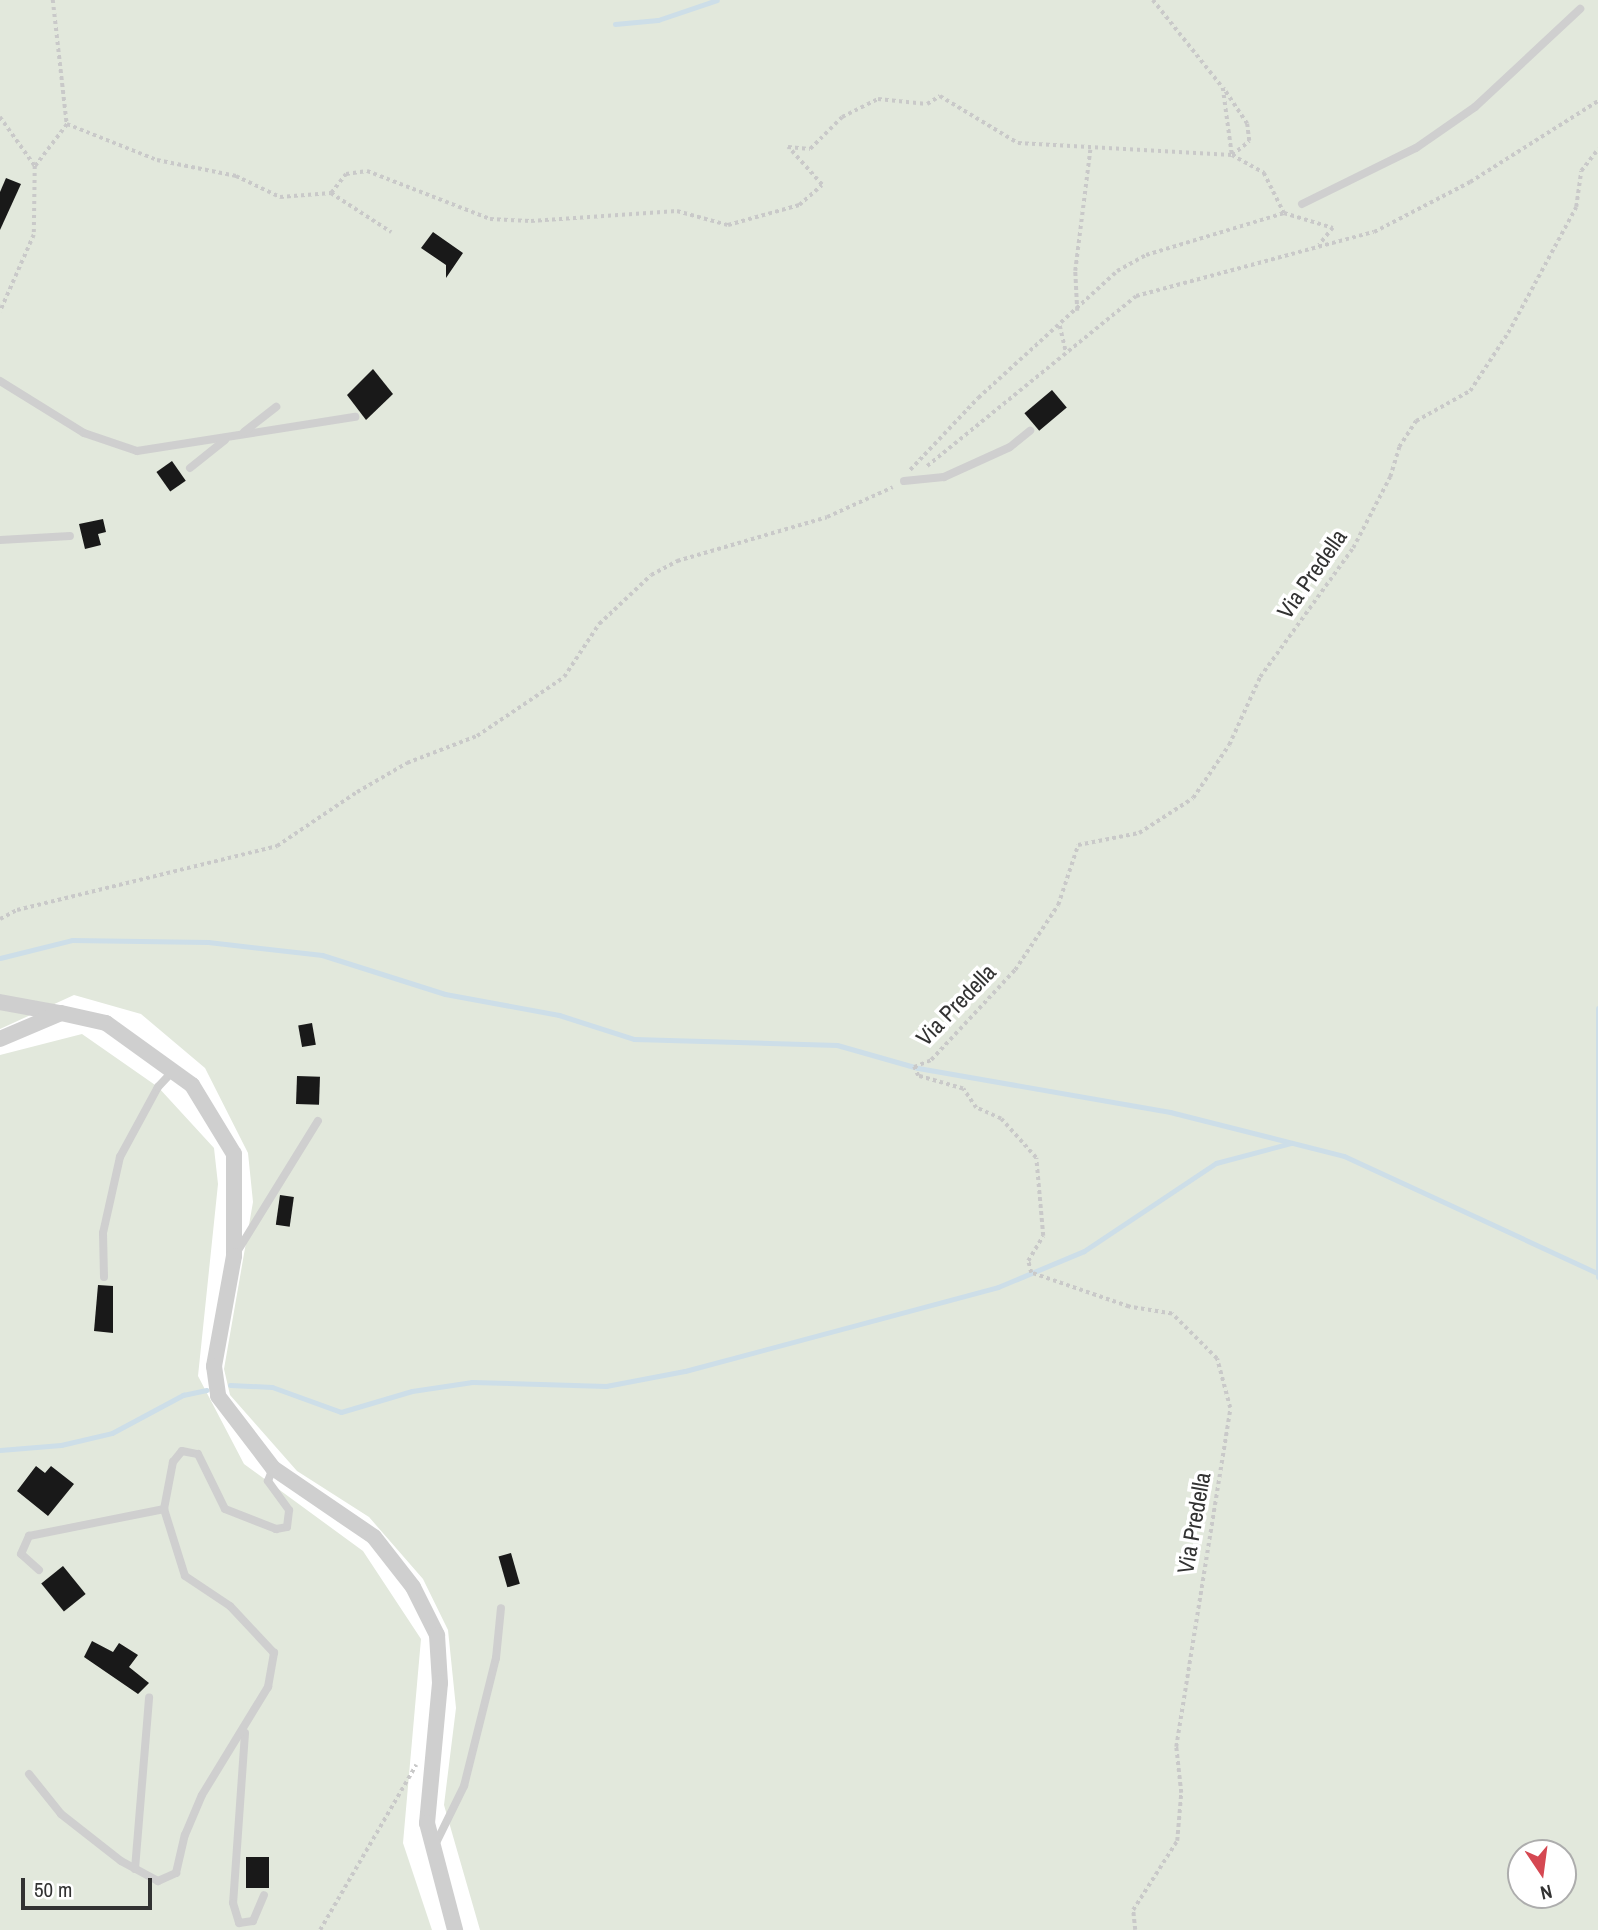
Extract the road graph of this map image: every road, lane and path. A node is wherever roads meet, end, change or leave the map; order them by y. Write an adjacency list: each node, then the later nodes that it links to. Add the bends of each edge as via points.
1 (53, 0): 7 (path)
2 (1153, 0): 4 (path)
3 (1580, 9): 13 (lane, via 1475,107 1416,148)
4 (1223, 88): 10 (path); 10 (path, via 1248,132 1249,141)
5 (1598, 101): 16 (path, via 1470,182 1374,232)
6 (0, 117): 11 (path)
7 (66, 124): 11 (path); 12 (path, via 157,160 236,176 280,197)
8 (1598, 149): 52 (path, Via Predella, via 1581,171 1576,207 1508,333 1470,391 1416,421 1399,447 1390,477 1353,548 1260,677 1229,745 1193,798 1139,833 1078,845 1058,905 1015,970 931,1059 914,1067 918,1076 963,1089 976,1108 1001,1119 1036,1158 1043,1236 1028,1261 1031,1273 1129,1307 1172,1314 1217,1359 1230,1408 1176,1747 1177,1841 1133,1910)
9 (1090, 150): 10 (path); 12 (path, via 1018,143 940,96 927,104 878,99 842,117 810,149 788,147 822,185 807,198 728,225 677,211 531,221 490,219 367,171 346,174); 17 (path, via 1075,271)
10 (1232, 155): 14 (path, via 1264,173 1278,192)
11 (35, 166): 18 (path, via 34,234)
12 (331, 193): 15 (path)
13 (1302, 204)
14 (1283, 213): 16 (path, via 1333,228); 17 (path, via 1146,255 1116,271)
15 (391, 232)
16 (1318, 246): 20 (path, via 1136,296)
17 (1077, 311): 19 (path)
18 (0, 312)
19 (1059, 326): 20 (path); 28 (path, via 978,398)
20 (1066, 351): 28 (path, via 984,422)
21 (0, 381): 26 (lane, via 84,433 137,452)
22 (276, 407): 25 (lane)
23 (355, 417): 25 (lane)
24 (1031, 431): 28 (lane, via 1010,447 944,477)
25 (242, 434): 26 (lane)
26 (227, 438): 27 (lane)
27 (190, 468)
28 (904, 481): 31 (path, via 827,517 677,561 651,575 598,624 564,677 477,736 407,763 277,846 17,910)
29 (70, 536): 30 (lane)
30 (0, 540)
31 (0, 919)
32 (0, 1002): 33 (street)
33 (61, 1013): 34 (street); 35 (street, via 106,1023)
34 (0, 1039)
35 (173, 1071): 37 (street, via 192,1085 234,1154); 38 (lane, via 120,1157 103,1233)
36 (318, 1121): 37 (lane)
37 (234, 1256): 39 (street, via 214,1366 218,1396)
38 (104, 1277)
39 (273, 1468): 40 (lane, via 268,1481 289,1510 287,1527 276,1529 225,1509 198,1454 182,1451 173,1462); 47 (street, via 374,1537 413,1587 436,1635 440,1683 428,1823)
40 (164, 1509): 41 (lane, via 29,1536 21,1554); 44 (lane, via 185,1576 230,1606 274,1653 268,1687)
41 (40, 1570)
42 (501, 1608): 47 (lane, via 496,1658 464,1786)
43 (149, 1698): 48 (lane)
44 (245, 1733): 48 (lane, via 202,1795 176,1873 158,1881); 49 (lane, via 233,1903 239,1923 253,1921)
45 (418, 1761): 50 (path)
46 (29, 1774): 48 (lane, via 61,1814)
47 (432, 1851): 51 (street)
48 (135, 1869)
49 (264, 1895)
50 (320, 1930)
51 (455, 1930)
52 (1135, 1930)

